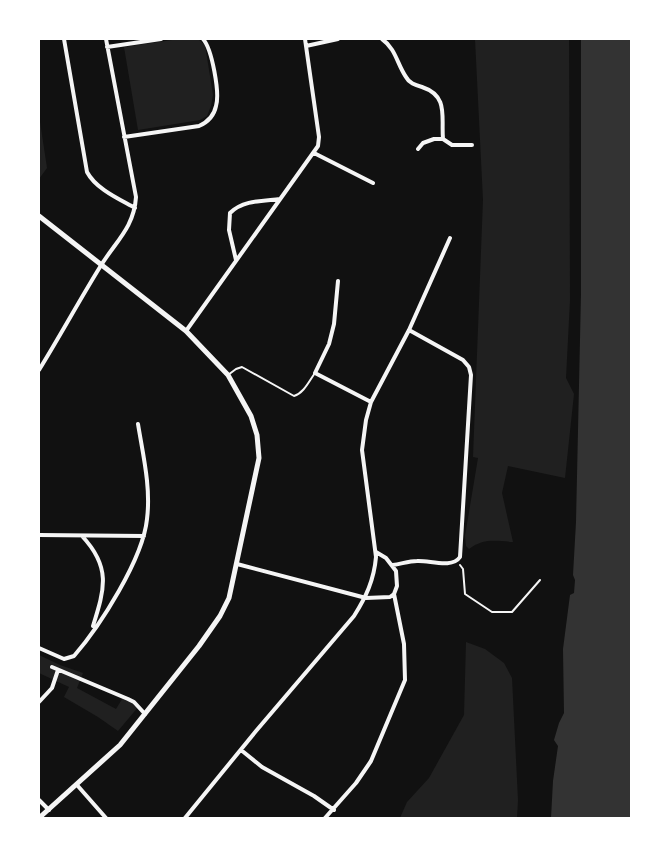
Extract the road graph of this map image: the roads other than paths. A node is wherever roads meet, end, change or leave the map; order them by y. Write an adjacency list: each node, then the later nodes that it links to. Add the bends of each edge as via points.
1 (64, 39): 17 (street, via 87,172 115,197)
2 (106, 39): 9 (street)
3 (161, 39): 9 (street)
4 (203, 39): 10 (street, via 210,52 217,98 214,113 199,126)
5 (305, 39): 8 (street)
6 (338, 39): 8 (street)
7 (382, 39): 11 (street, via 392,49 406,78 438,98 442,108)
8 (306, 46): 14 (street, via 319,137)
9 (107, 47): 10 (street)
10 (124, 137): 17 (street, via 136,197)
11 (443, 139): 12 (street, via 452,146); 13 (street, via 428,140)
12 (472, 145)
13 (418, 150)
14 (314, 153): 15 (street); 16 (street)
15 (373, 183)
16 (280, 199): 20 (street); 20 (street, via 245,204 230,213 229,230)
17 (135, 208): 21 (street, via 130,224)
18 (39, 216): 21 (street)
19 (450, 238): 23 (street)
20 (236, 260): 24 (street)
21 (101, 266): 24 (street); 25 (street)
22 (338, 281): 26 (street, via 334,324 329,344)
23 (408, 330): 28 (street); 35 (street, via 463,360 471,375 460,557 451,563 417,561)
24 (186, 331): 27 (street)
25 (39, 370)
26 (315, 373): 27 (lane, via 306,387 294,396 242,367); 28 (street)
27 (228, 375): 34 (street, via 251,416 257,434 259,458)
28 (371, 402): 33 (street, via 362,450)
29 (138, 424): 32 (street, via 148,500)
30 (39, 535): 31 (street)
31 (82, 536): 32 (street); 38 (street, via 93,548 103,572 100,606)
32 (144, 536): 38 (street, via 125,580)
33 (376, 552): 35 (street); 37 (street, via 374,574)
34 (237, 564): 37 (street); 43 (street, via 220,616)
35 (393, 565): 36 (street, via 397,579)
36 (394, 594): 37 (street); 48 (street, via 404,644 405,680 371,761)
37 (366, 598): 44 (street)
38 (92, 632): 39 (street, via 69,658 56,657)
39 (39, 648)
40 (52, 667): 41 (street)
41 (58, 670): 42 (street, via 52,688); 43 (street, via 134,702)
42 (39, 702)
43 (145, 714): 45 (street, via 120,745)
44 (241, 750): 48 (street, via 262,767); 51 (street)
45 (77, 785): 47 (street); 50 (street)
46 (39, 800): 47 (street)
47 (49, 810): 49 (street)
48 (334, 810): 52 (street)
49 (39, 818)
50 (106, 818)
51 (186, 818)
52 (325, 818)

